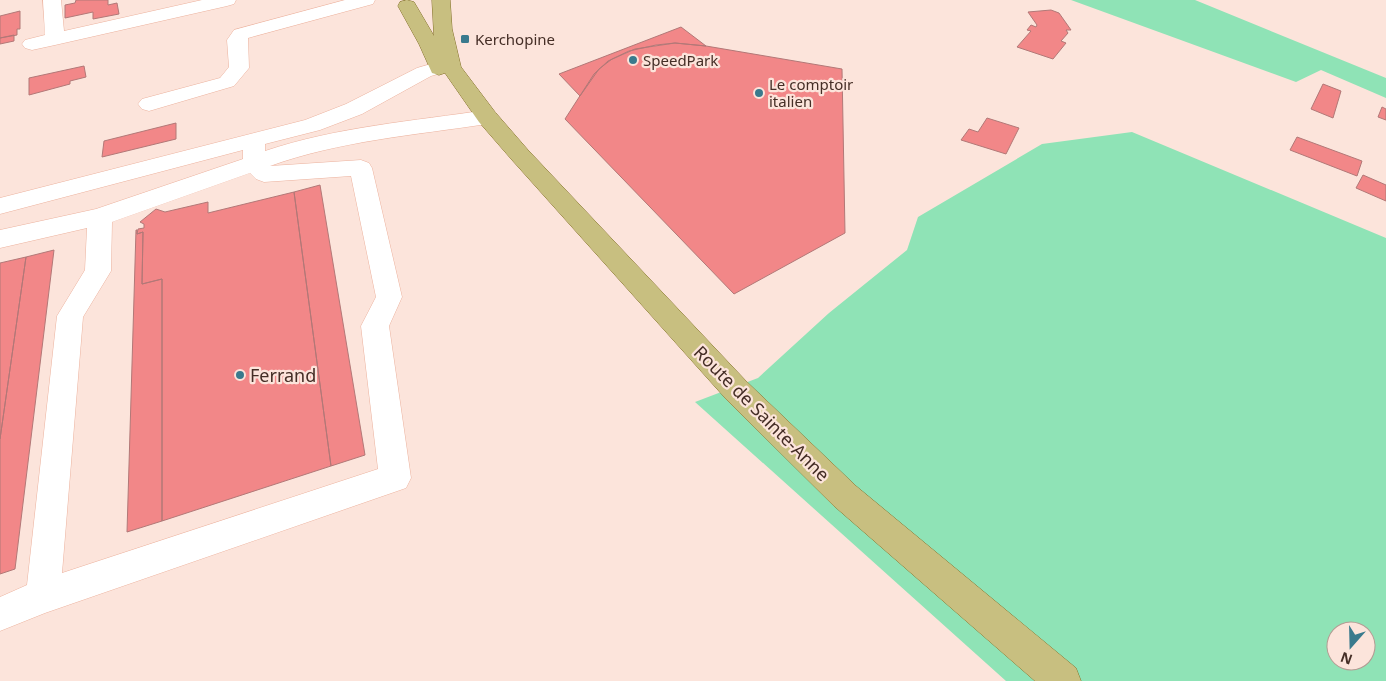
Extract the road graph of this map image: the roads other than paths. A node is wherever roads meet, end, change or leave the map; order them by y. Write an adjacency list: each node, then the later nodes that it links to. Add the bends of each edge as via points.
1 (52, 0): 7 (street)
2 (226, 0): 7 (street)
3 (366, 0): 10 (street, via 241,34 238,40 239,68 227,82)
4 (387, 0): 6 (main road)
5 (442, 0): 6 (main road); 11 (main road, Route de Sainte-Anne, via 442,29 452,67)
6 (407, 6): 9 (main road, Route de Sainte-Anne, via 429,44)
7 (55, 39): 8 (street)
8 (32, 44)
9 (438, 68): 11 (main road, Route de Sainte-Anne, via 445,80); 12 (street)
10 (149, 104)
11 (487, 117): 12 (street, via 291,150); 18 (main road, Route de Sainte-Anne, via 736,390 846,496)
12 (254, 152): 13 (street); 14 (street); 16 (street, via 264,174 361,168 389,297 374,326 395,478)
13 (0, 206)
14 (100, 217): 15 (street); 16 (street, via 98,271 70,316)
15 (0, 239)
16 (43, 596): 17 (street)
17 (0, 614)
18 (1063, 681)

